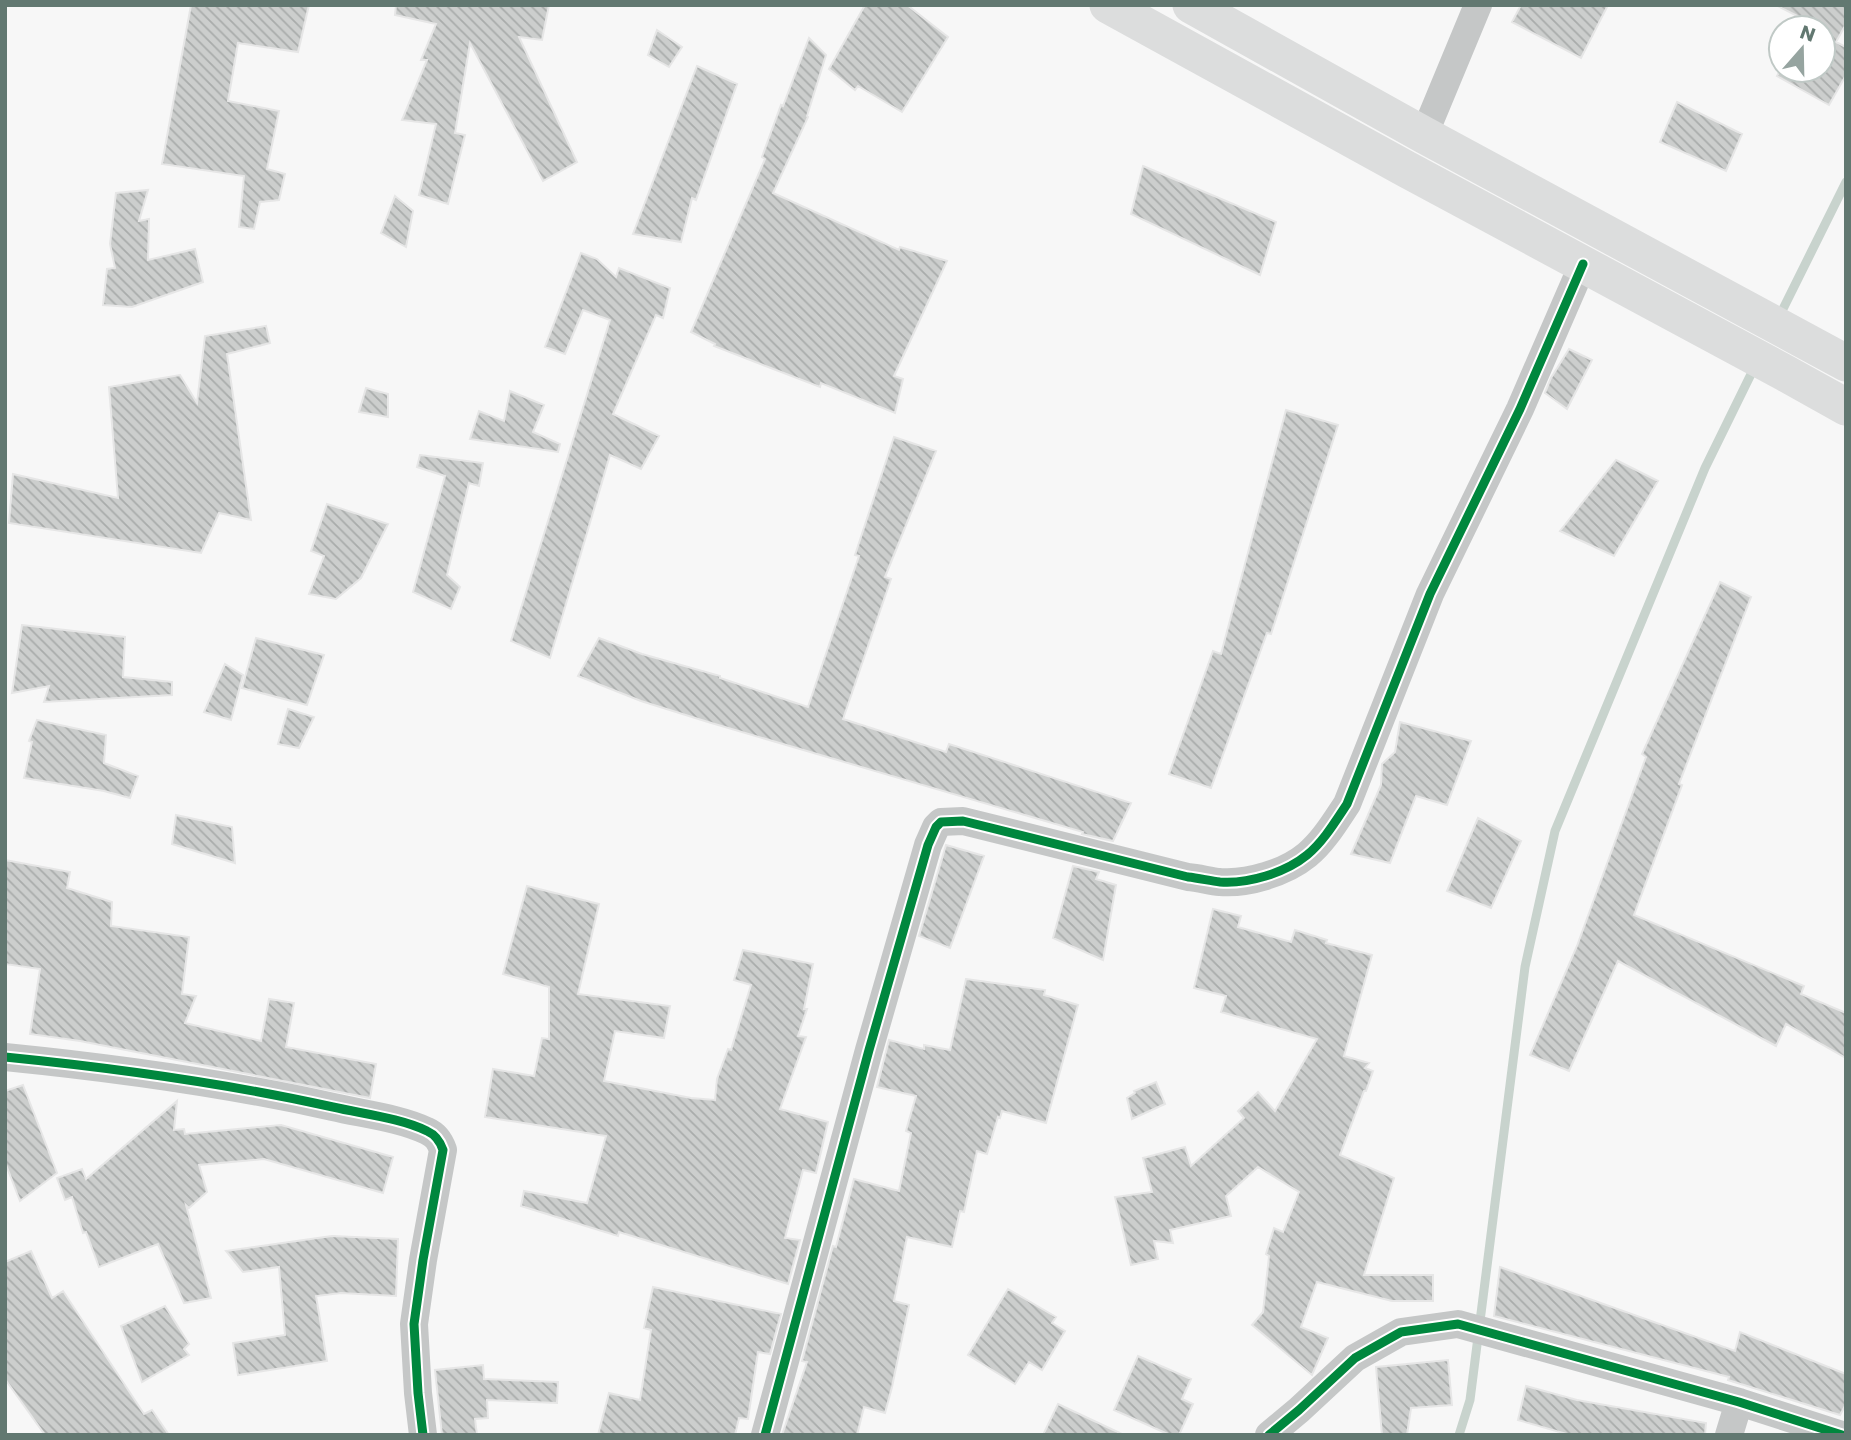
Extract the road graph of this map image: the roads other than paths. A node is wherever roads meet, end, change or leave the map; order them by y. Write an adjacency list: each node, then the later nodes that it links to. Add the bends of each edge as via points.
1 (1108, 5): 5 (main road)
2 (1191, 5): 4 (main road)
3 (1478, 5): 4 (street)
4 (1424, 135): 6 (main road)
5 (1583, 264): 7 (main road); 11 (street, via 1520,410 1430,594 1347,804 1307,856 1276,873 1222,882 963,821 941,822 936,827 869,1050)
6 (1846, 363)
7 (1846, 407)
8 (5, 1057): 10 (street, via 285,1097 394,1121 436,1137 443,1150 414,1324)
9 (1739, 1402): 12 (street, via 1458,1324 1401,1332 1355,1358); 13 (street); 14 (street)
10 (423, 1435)
11 (765, 1435)
12 (1269, 1435)
13 (1729, 1435)
14 (1842, 1435)

